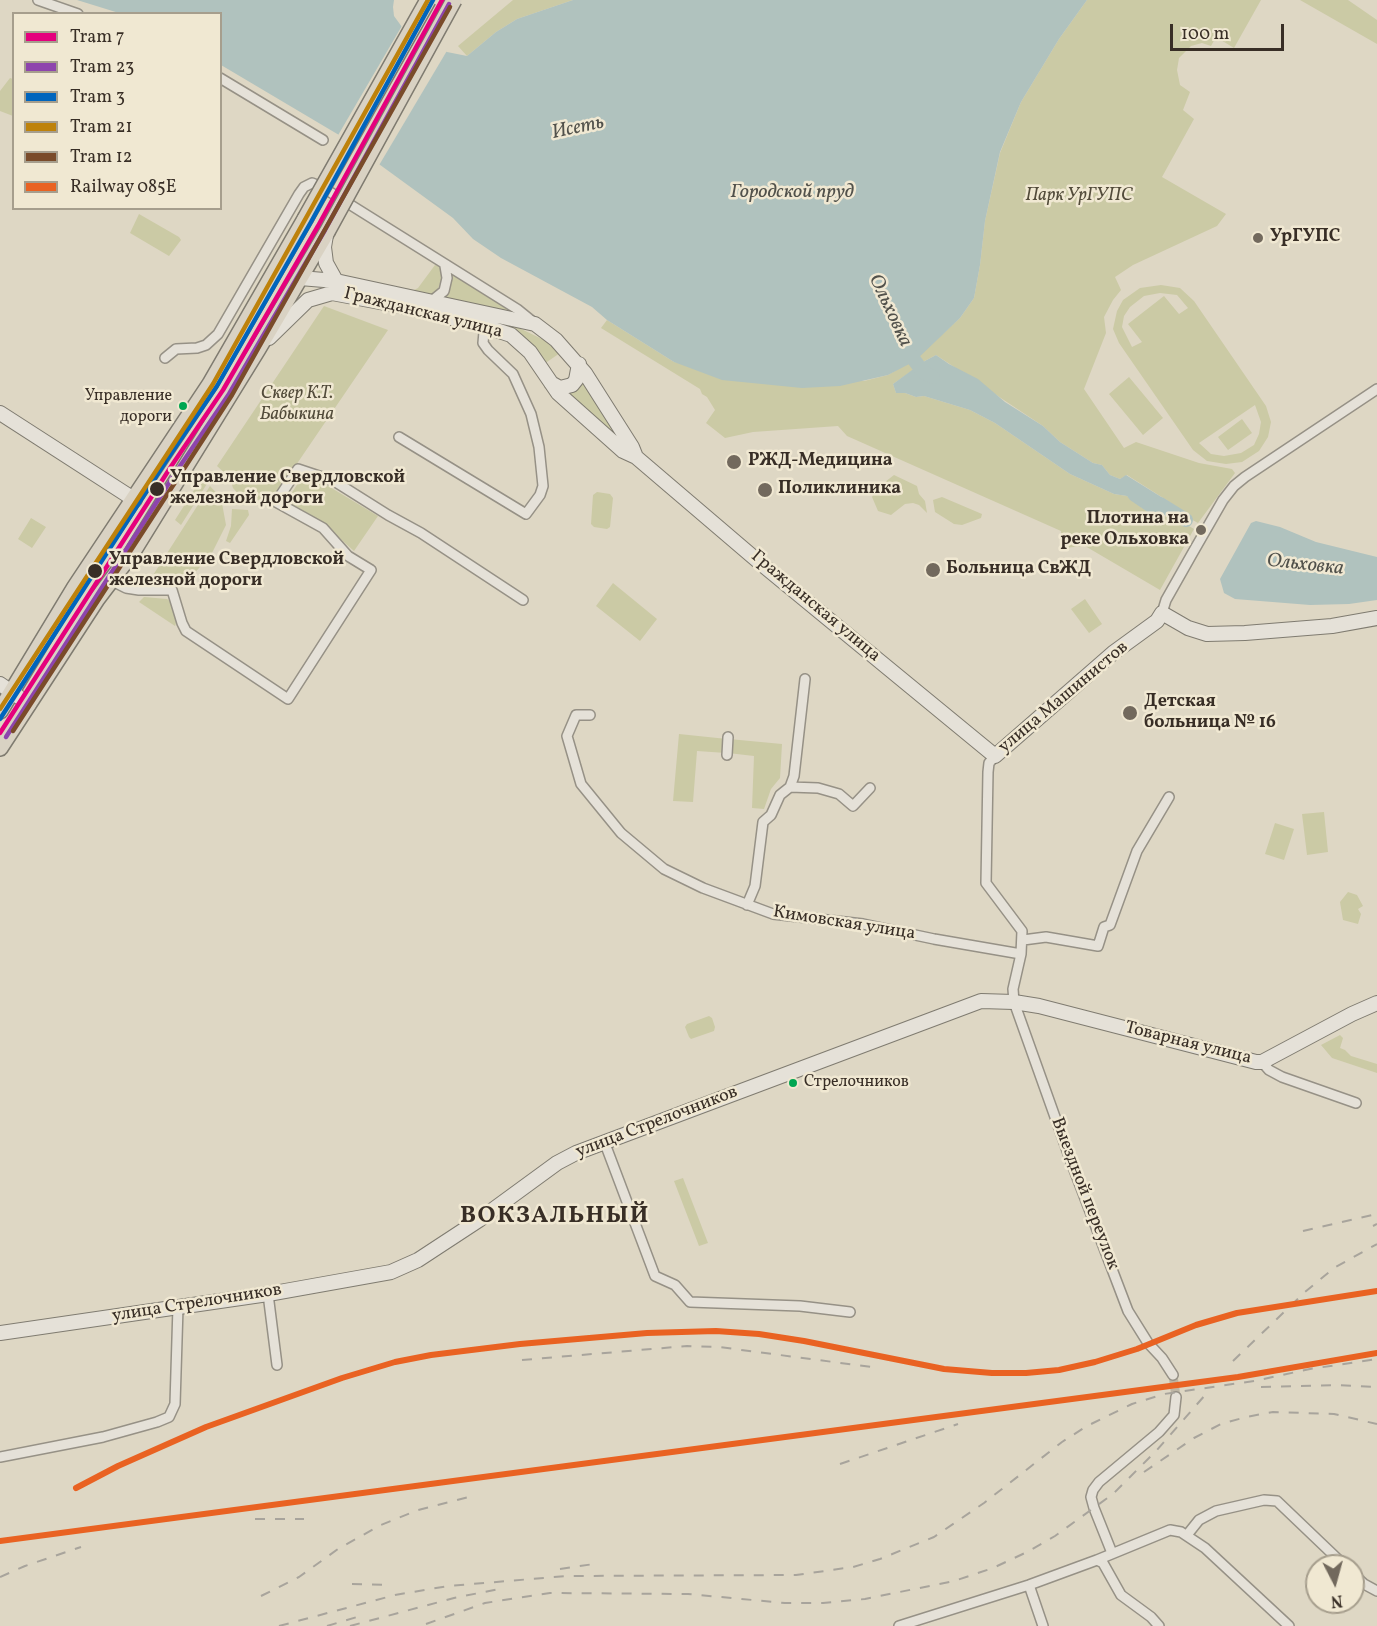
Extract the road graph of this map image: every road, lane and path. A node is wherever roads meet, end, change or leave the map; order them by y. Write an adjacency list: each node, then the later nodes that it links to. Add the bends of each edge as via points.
1 (38, 0): 4 (street)
2 (428, 0): 11 (main road, bridge)
3 (454, 0): 7 (main road, bridge)
4 (72, 12)
5 (222, 79): 6 (street)
6 (323, 140)
7 (327, 233): 9 (main road); 10 (street, via 326,263)
8 (445, 266): 12 (street, via 444,291 433,300); 14 (street); 16 (street, via 312,183 304,187 218,334 206,345 176,349)
9 (300, 278): 10 (street, Гражданская улица); 11 (main road, Гражданская улица); 15 (main road)
10 (336, 281): 12 (street, Гражданская улица)
11 (264, 292): 23 (main road)
12 (424, 301): 13 (street, Гражданская улица)
13 (486, 319): 14 (street, Гражданская улица); 15 (street, Гражданская улица, via 332,292 308,300); 18 (street, Гражданская улица, via 519,341); 21 (street, via 483,343 513,374 531,414 539,447 543,486 526,514)
14 (535, 324): 17 (street, Гражданская улица)
15 (258, 349): 24 (main road)
16 (165, 357)
17 (579, 364): 18 (street, via 572,385 560,388); 22 (street, Гражданская улица)
18 (551, 383): 22 (street, Гражданская улица, via 569,404 623,451)
19 (1377, 389): 28 (street, via 1234,486)
20 (0, 413): 23 (street)
21 (399, 436)
22 (636, 457): 38 (street, Гражданская улица)
23 (135, 500): 25 (main road)
24 (112, 580): 26 (main road); 27 (street, via 139,591 172,590 186,632 288,699 371,570 348,556 323,528 276,502 298,470 334,481)
25 (75, 587): 26 (main road, via 86,600); 31 (main road)
26 (97, 599): 32 (main road)
27 (523, 600)
28 (1162, 612): 29 (street, via 1207,634 1332,626); 38 (street, улица Машинистов, via 1157,621 1113,653)
29 (1377, 618)
30 (805, 679): 39 (street)
31 (6, 688): 32 (street); 33 (main road)
32 (29, 704): 36 (main road)
33 (0, 711)
34 (590, 715): 42 (street, Кимовская улица, via 576,715 567,736 581,784 611,821 664,869)
35 (728, 737): 37 (street)
36 (0, 748)
37 (727, 755)
38 (995, 756): 43 (street, улица Машинистов, via 988,772 986,883 1020,927)
39 (790, 787): 40 (street, via 839,794 853,806); 42 (street, via 780,795 771,815 763,822 757,877)
40 (870, 788)
41 (1169, 797): 43 (street, via 1137,851 1110,925 1104,927 1098,946 1047,937)
42 (747, 905): 44 (street, Кимовская улица, via 773,914 863,924)
43 (1023, 940): 44 (street)
44 (1021, 954): 45 (street, via 1013,988)
45 (1014, 1002): 47 (street, Товарная улица, via 1249,1062); 49 (street, улица Стрелочников, via 981,1001); 55 (street, Выездной переулок, via 1128,1311)
46 (1377, 1003): 47 (street)
47 (1262, 1062): 48 (street, Товарная улица, via 1282,1077)
48 (1356, 1103)
49 (604, 1141): 50 (street, улица Стрелочников, via 557,1163 418,1260 391,1272); 52 (street, via 655,1276 675,1285 690,1302)
50 (268, 1294): 51 (street, улица Стрелочников); 54 (street)
51 (178, 1307): 53 (street, улица Стрелочников); 57 (street, via 172,1414 102,1437)
52 (850, 1312)
53 (0, 1333)
54 (277, 1365)
55 (1173, 1375)
56 (1176, 1397): 59 (street, via 1174,1415 1159,1432 1093,1490 1094,1509)
57 (0, 1458)
58 (1188, 1535): 59 (street, via 1170,1530); 60 (street, via 1199,1520 1216,1511 1264,1500 1277,1501); 66 (street)
59 (1112, 1553): 61 (street)
60 (1332, 1554)
61 (1097, 1560): 62 (street); 65 (street, via 1103,1563 1121,1595)
62 (1029, 1585): 63 (street); 64 (street)
63 (898, 1626)
64 (1043, 1626)
65 (1159, 1626)
66 (1290, 1626)

